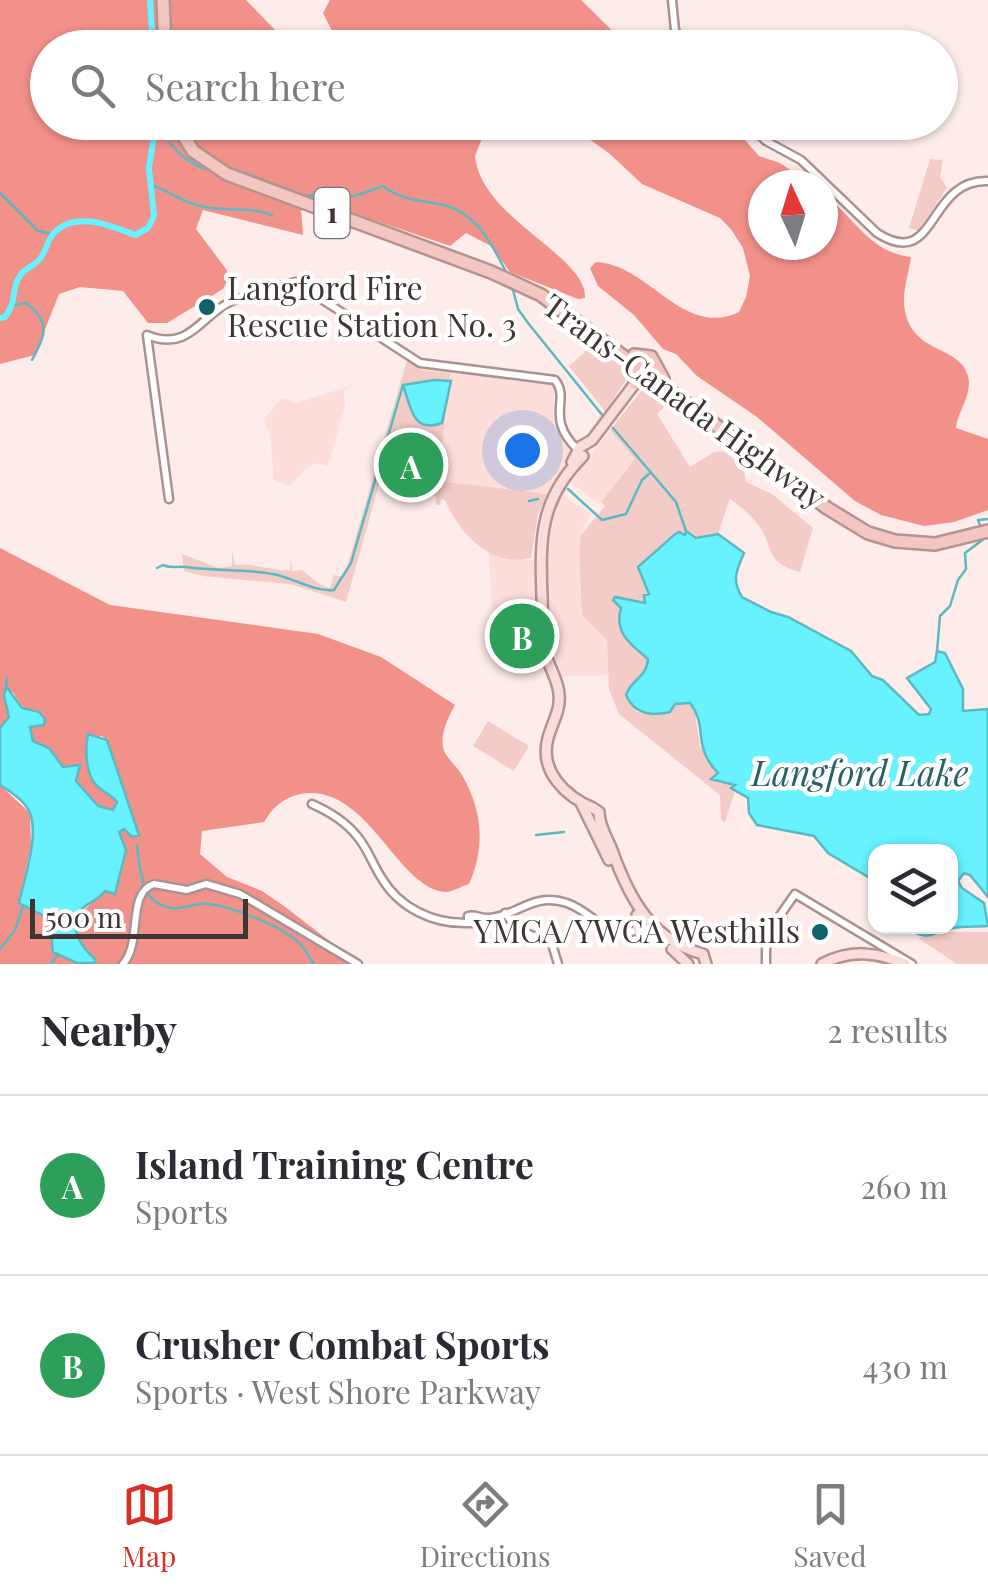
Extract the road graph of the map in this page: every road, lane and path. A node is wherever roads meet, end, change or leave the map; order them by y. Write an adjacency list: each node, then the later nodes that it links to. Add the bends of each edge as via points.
1 (670, 0): 4 (street)
2 (163, 1): 3 (highway)
3 (165, 30)
4 (672, 30)
5 (187, 140): 10 (highway, Trans-Canada Highway / 1, via 227,174)
6 (190, 140): 9 (highway, Trans-Canada Highway / 1, via 226,170)
7 (765, 140): 8 (street, via 801,160 890,240 920,236 955,189)
8 (988, 181)
9 (435, 247): 10 (highway); 14 (highway, Trans-Canada Highway / 1, via 541,290 585,316)
10 (507, 278): 11 (highway, Trans-Canada Highway / 1)
11 (598, 335): 14 (highway, Trans-Canada Highway / 1); 15 (highway)
12 (158, 339): 13 (street); 13 (street, via 147,335); 17 (street, via 189,334 234,300 300,283 420,363 555,380 561,389 558,422)
13 (146, 345): 19 (street)
14 (633, 359): 15 (highway); 15 (highway, via 636,373)
15 (644, 373): 16 (highway); 16 (highway); 17 (main road); 17 (main road)
16 (660, 381): 20 (highway, Trans-Canada Highway, via 868,533 922,544)
17 (584, 451): 18 (main road); 18 (main road)
18 (560, 484): 22 (main road, via 544,522 540,564 540,647 554,689 548,768)
19 (169, 499)
20 (988, 528)
21 (312, 804): 23 (street, via 352,830 383,881 425,916 458,923)
22 (592, 814): 24 (main road); 24 (main road, via 621,888)
23 (506, 914): 24 (street, via 530,902 556,901 616,934); 29 (street, via 517,929 552,944)
24 (644, 925): 25 (main road); 30 (main road)
25 (695, 952): 26 (main road); 30 (main road)
26 (708, 963)
27 (123, 964): 28 (street, via 134,946 137,902 147,885 187,890 206,884 250,898)
28 (358, 964)
29 (558, 964)
30 (687, 964)
31 (766, 964): 35 (street, via 769,940 795,894)
32 (822, 964): 35 (main road, via 859,953)
33 (834, 964): 34 (main road)
34 (890, 964)
35 (908, 964)

